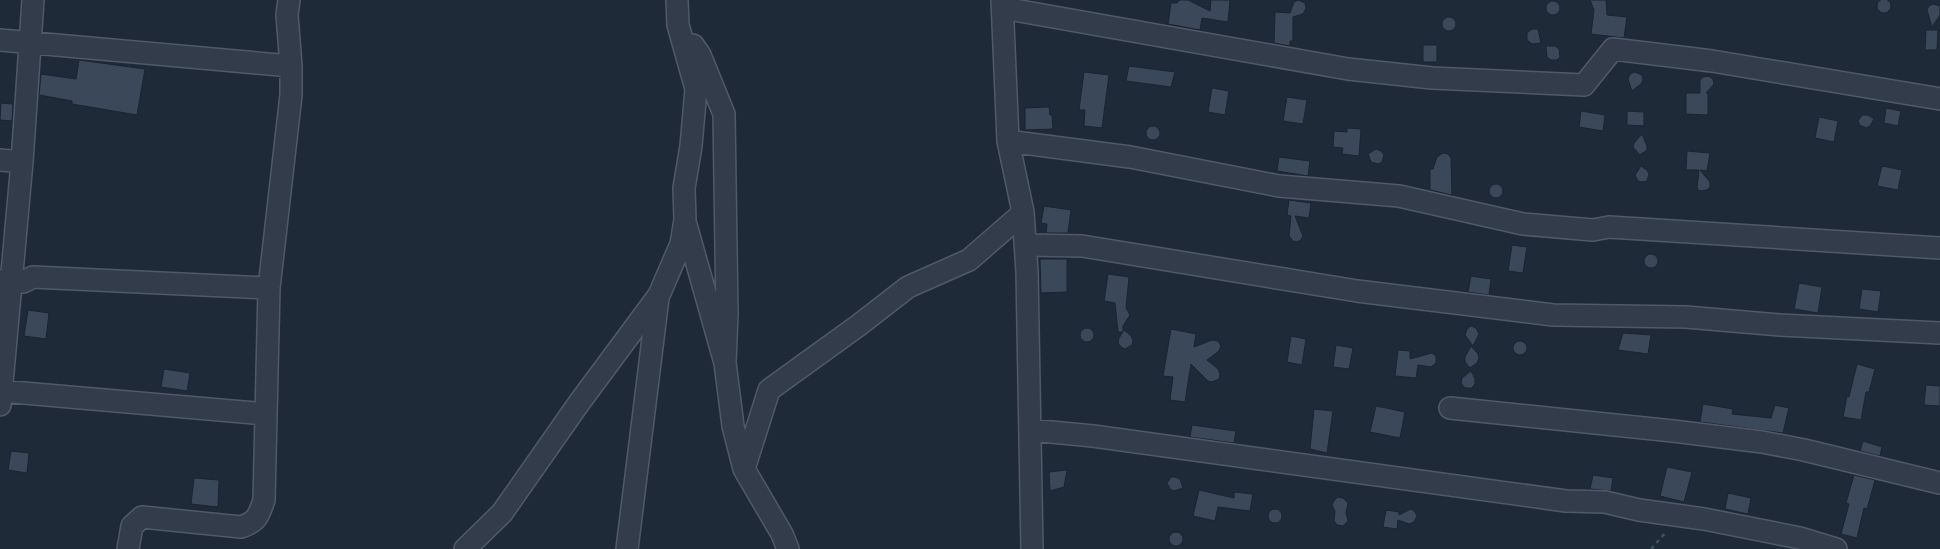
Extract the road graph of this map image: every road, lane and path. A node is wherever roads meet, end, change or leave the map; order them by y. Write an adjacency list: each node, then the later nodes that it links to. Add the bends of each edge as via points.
1 (33, 0): 7 (street)
2 (289, 0): 8 (street)
3 (677, 0): 5 (street)
4 (1002, 4): 9 (street, via 1348,68 1432,78 1584,85 1612,49 1712,61); 10 (street)
5 (678, 26): 14 (street, via 696,89 684,188); 21 (street, via 700,55 724,114)
6 (0, 40): 7 (street)
7 (29, 42): 8 (street); 12 (street)
8 (291, 66): 18 (street, via 291,95)
9 (1940, 99)
10 (1008, 141): 13 (street); 16 (street, via 1130,157 1279,186 1398,196 1523,224)
11 (0, 160): 12 (street)
12 (22, 162): 17 (street)
13 (1023, 213): 15 (street); 26 (street, via 969,260 908,287 769,390)
14 (685, 220): 19 (street, via 681,244); 21 (street)
15 (1026, 245): 20 (street, via 1082,246 1357,291 1553,315 1686,317); 25 (street)
16 (1940, 248)
17 (5, 282): 18 (street, via 23,282 33,276); 22 (street)
18 (269, 288): 24 (street)
19 (659, 296): 29 (street, via 502,514); 30 (street)
20 (1940, 333)
21 (725, 363): 26 (street, via 733,426)
22 (0, 396): 24 (street)
23 (1450, 408): 27 (street, via 1762,442)
24 (266, 414): 28 (street, via 264,500 252,524 240,527 142,517 132,526)
25 (1030, 430): 32 (street); 33 (street, via 1566,501 1604,502 1800,538)
26 (744, 469): 31 (street)
27 (1940, 483)
28 (128, 549)
29 (465, 549)
30 (627, 549)
31 (788, 549)
32 (1032, 549)
33 (1836, 549)

